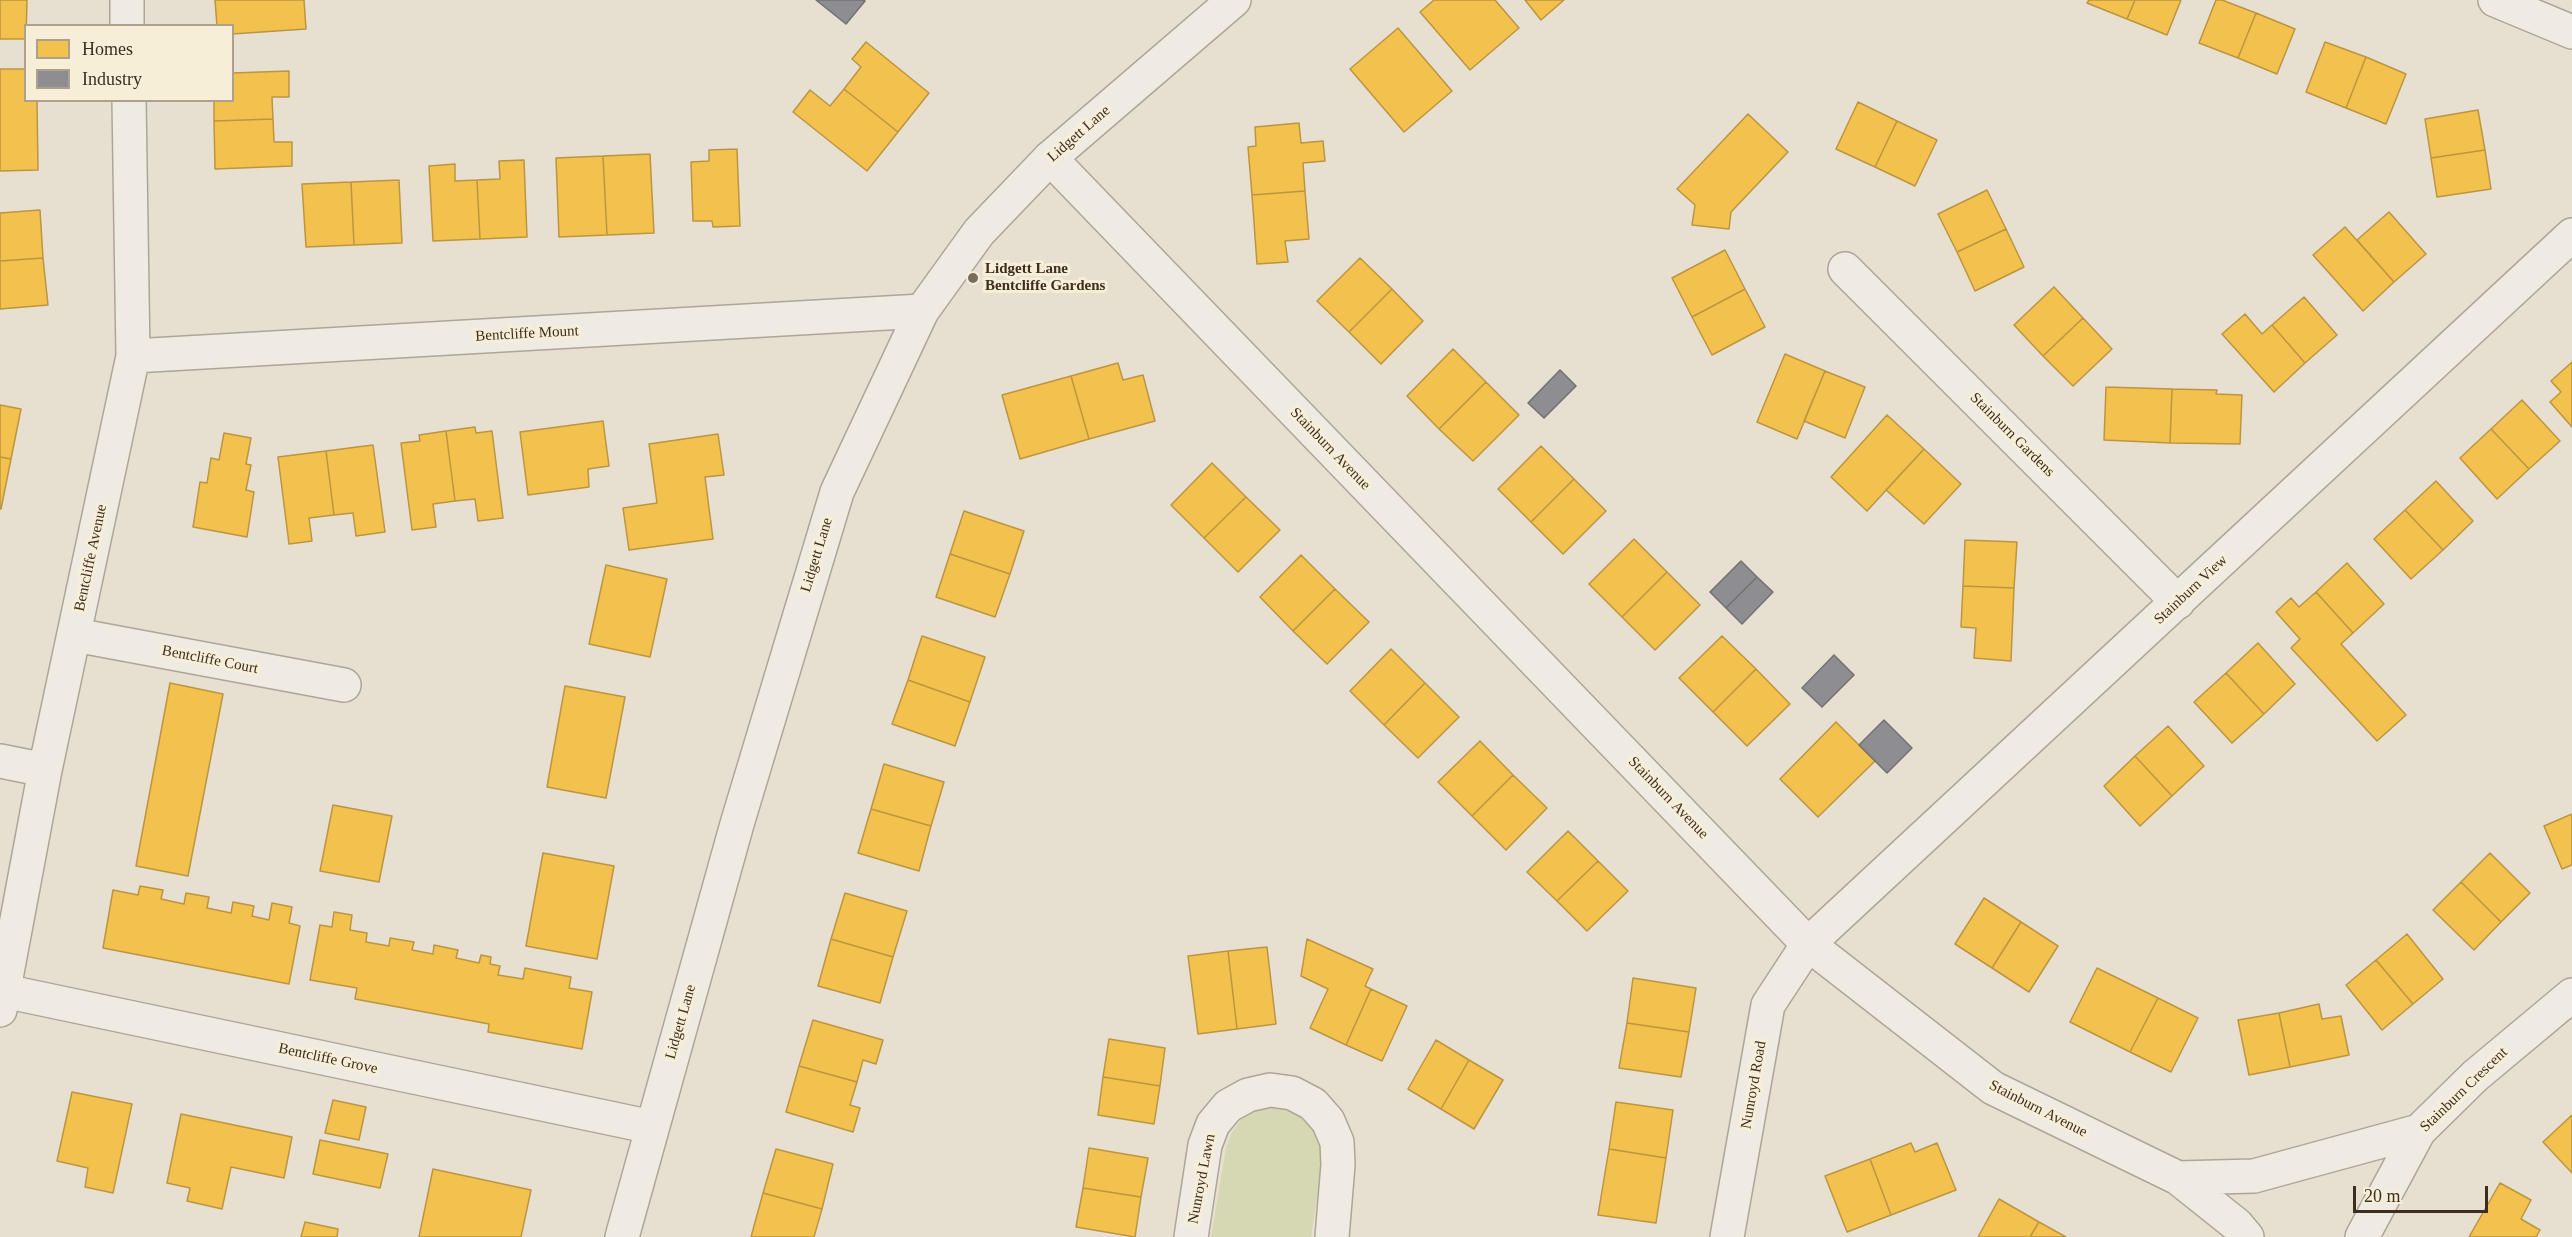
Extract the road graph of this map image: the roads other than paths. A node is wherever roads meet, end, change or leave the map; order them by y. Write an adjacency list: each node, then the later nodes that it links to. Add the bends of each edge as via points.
1 (127, 0): 4 (street)
2 (1234, 0): 7 (street, Lidgett Lane)
3 (2495, 0): 5 (street)
4 (127, 24)
5 (2572, 32)
6 (129, 102): 11 (street, Bentcliffe Avenue)
7 (1050, 158): 10 (street, Lidgett Lane, via 979,232); 17 (street, Stainburn Avenue)
8 (2572, 235): 12 (street, Stainburn View)
9 (1845, 269): 12 (street, Stainburn Gardens)
10 (922, 311): 11 (street, Bentcliffe Mount); 20 (street, Lidgett Lane, via 837,492)
11 (133, 356): 13 (street, Bentcliffe Avenue)
12 (2178, 602): 17 (street, Stainburn View)
13 (75, 635): 14 (street, Bentcliffe Court); 16 (street, Bentcliffe Avenue)
14 (344, 685)
15 (0, 761): 16 (street)
16 (45, 770): 19 (street, Bentcliffe Avenue)
17 (1808, 944): 22 (street, Stainburn Avenue, via 1993,1088); 26 (street, Nunroyd Road, via 1768,1005)
18 (2572, 995): 21 (street, Stainburn Crescent, via 2475,1076)
19 (2, 1001): 20 (street, Bentcliffe Grove)
20 (652, 1127): 23 (street, Lidgett Lane)
21 (2419, 1131): 22 (street, Stainburn Avenue, via 2254,1176); 28 (street, Stainburn Crescent)
22 (2178, 1178): 27 (street)
23 (622, 1237)
24 (1191, 1237): 25 (street, Nunroyd Lawn, via 1205,1145 1213,1124 1228,1106 1248,1095 1270,1090 1292,1093 1313,1104 1328,1121 1337,1142)
25 (1332, 1237)
26 (1727, 1237)
27 (2247, 1237)
28 (2362, 1237)

